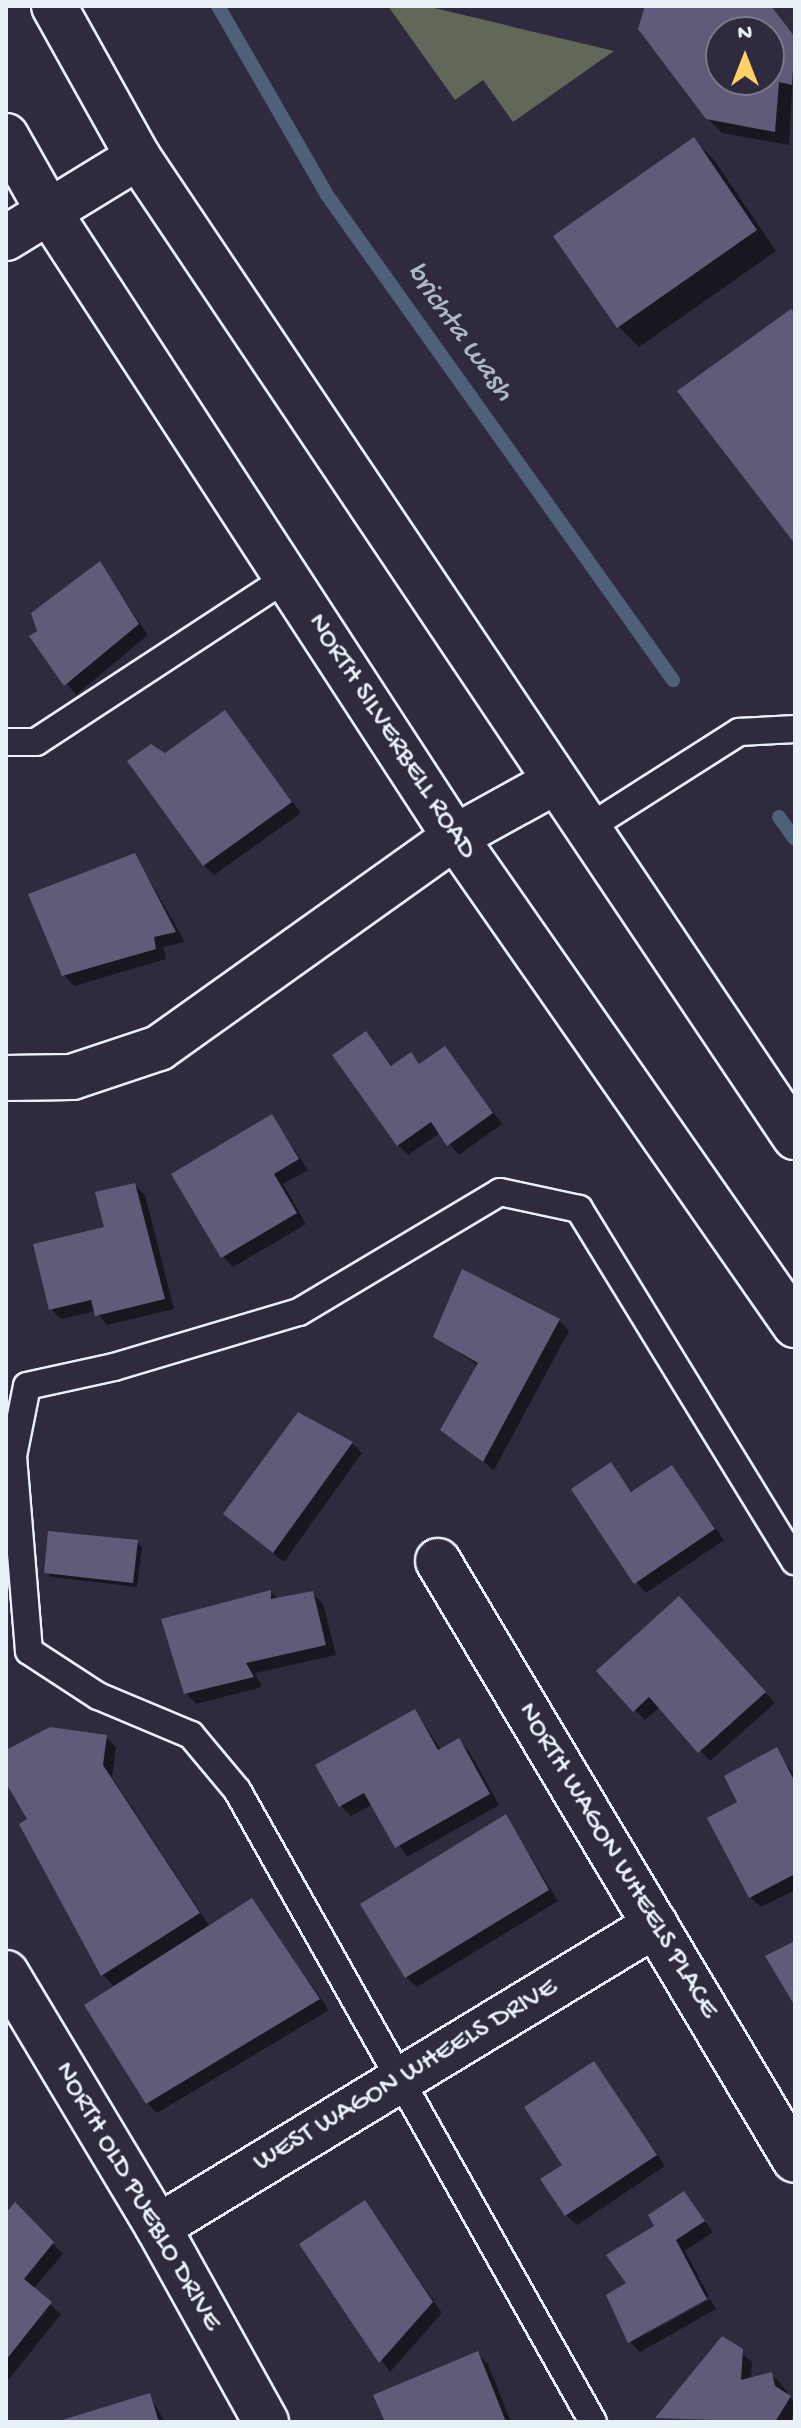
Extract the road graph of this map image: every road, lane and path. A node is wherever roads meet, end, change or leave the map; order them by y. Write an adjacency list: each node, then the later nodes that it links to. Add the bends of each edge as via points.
1 (54, 6): 3 (main road)
2 (6, 136): 4 (main road, NORTH SILVERBELL ROAD)
3 (138, 157): 4 (main road); 9 (main road)
4 (49, 212): 5 (main road); 6 (main road, NORTH SILVERBELL ROAD)
5 (6, 238)
6 (287, 578): 8 (lane, via 36,742); 11 (main road, NORTH SILVERBELL ROAD)
7 (795, 729): 10 (lane, via 739,732)
8 (6, 742)
9 (553, 783): 10 (main road); 11 (main road)
10 (585, 830): 13 (main road)
11 (455, 837): 12 (main road, via 159,1048 72,1077); 14 (main road, NORTH SILVERBELL ROAD)
12 (6, 1078)
13 (795, 1137)
14 (795, 1325)
15 (438, 1561): 17 (main road, NORTH WAGON WHEELS PLACE)
16 (795, 1561): 19 (lane, via 579,1209 500,1192 299,1312 114,1367 27,1386 13,1456 29,1651 98,1696 191,1735 237,1790)
17 (655, 1925): 19 (main road, WEST WAGON WHEELS DRIVE); 20 (main road, NORTH WAGON WHEELS PLACE)
18 (6, 1973): 21 (main road, NORTH OLD PUEBLO DRIVE)
19 (397, 2082): 21 (main road, WEST WAGON WHEELS DRIVE); 23 (lane)
20 (795, 2160)
21 (158, 2227): 22 (main road, NORTH OLD PUEBLO DRIVE)
22 (266, 2422)
23 (593, 2422)

